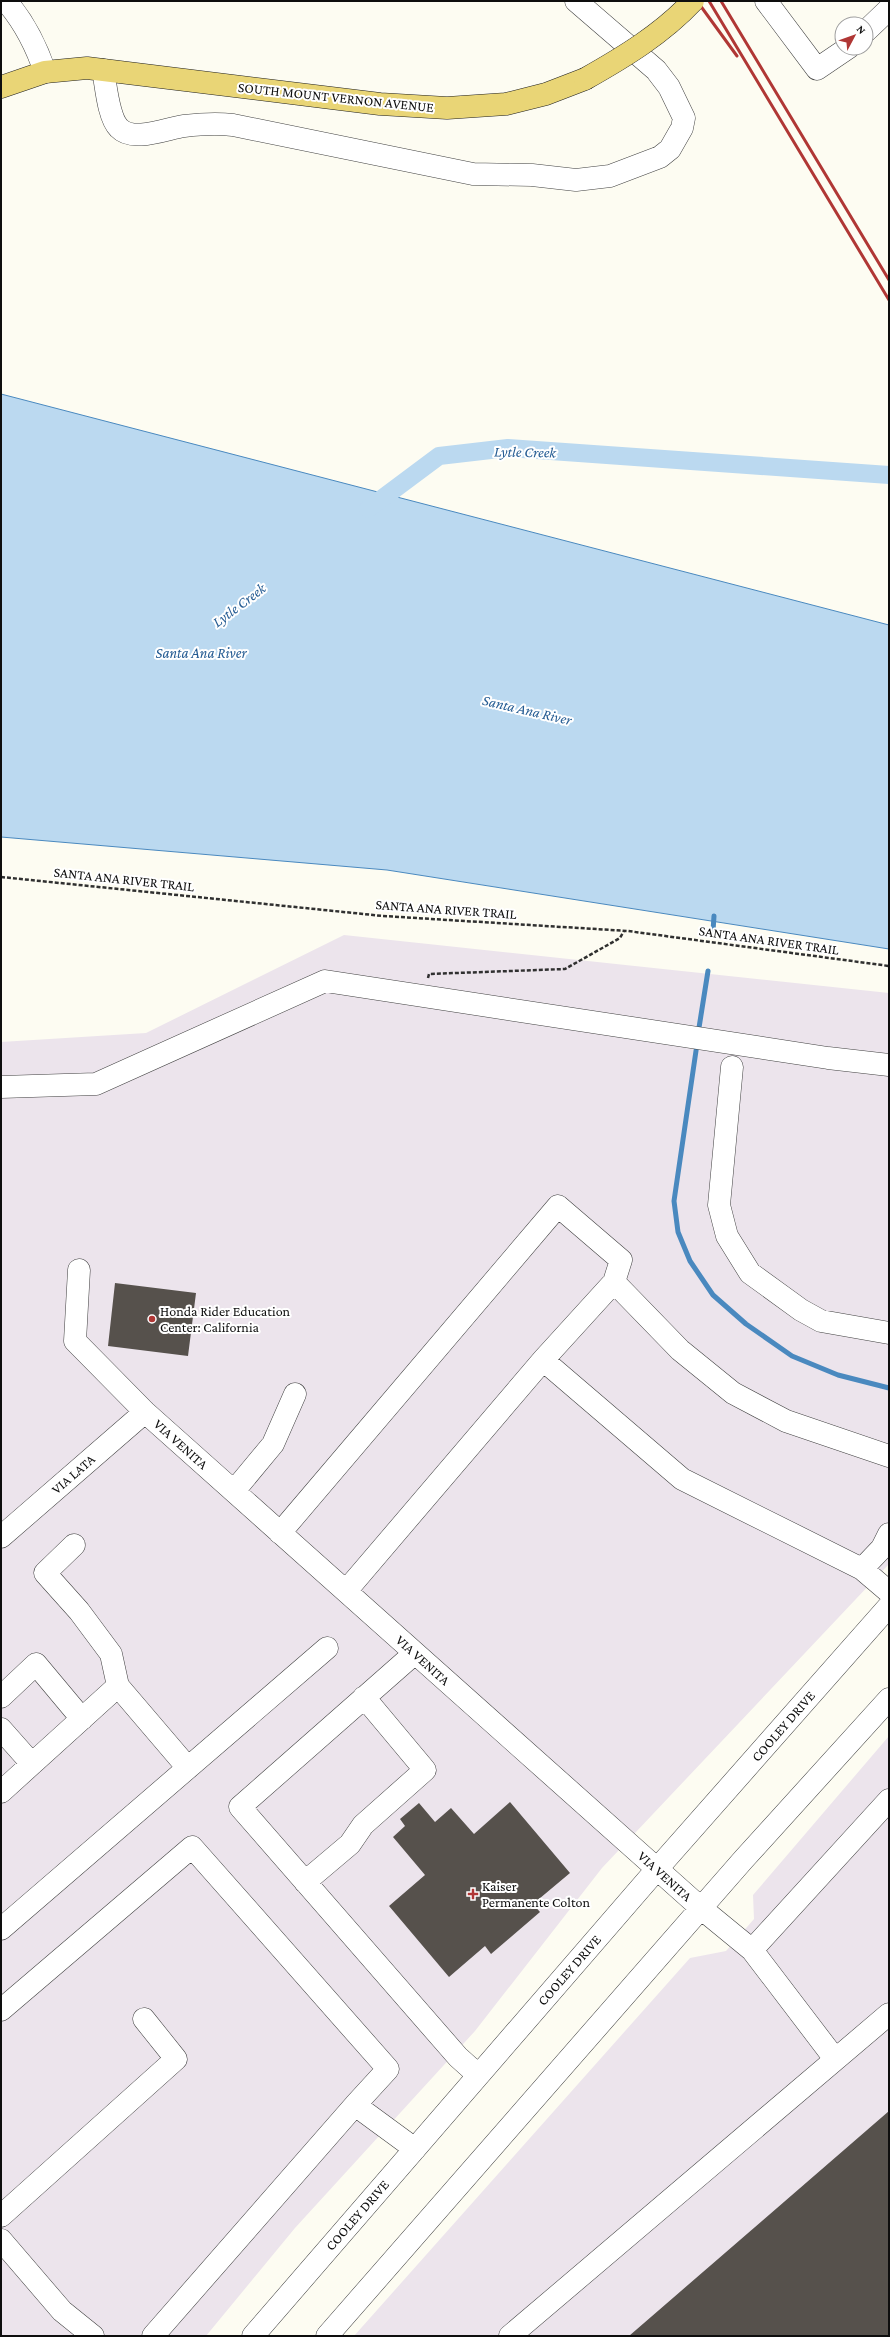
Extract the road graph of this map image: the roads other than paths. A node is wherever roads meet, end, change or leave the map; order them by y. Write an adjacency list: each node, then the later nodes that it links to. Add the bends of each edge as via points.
1 (6, 1): 9 (street, via 28,29)
2 (576, 1): 8 (street, via 656,70 669,87 684,118 682,128 670,149 660,156 610,176 576,180 532,175 473,174 213,123 182,126 157,133 130,134 119,129 112,116)
3 (693, 1): 8 (main road, SOUTH MOUNT VERNON AVENUE, bridge, via 656,34 626,56 585,79 546,94 506,104 447,108 380,104)
4 (766, 1): 7 (street, via 817,69)
5 (889, 9): 6 (street)
6 (874, 23)
7 (836, 56)
8 (103, 70): 9 (main road, SOUTH MOUNT VERNON AVENUE, via 86,68)
9 (45, 72): 10 (main road, SOUTH MOUNT VERNON AVENUE)
10 (1, 87)
11 (889, 1065): 13 (street, via 828,1058 325,981 96,1084)
12 (732, 1067): 16 (street, via 718,1205 727,1236 750,1273 801,1310 821,1321)
13 (1, 1087)
14 (79, 1270): 19 (street, VIA VENITA, via 75,1341)
15 (614, 1282): 17 (street); 20 (street, via 680,1350 733,1392 786,1421); 22 (street, via 621,1260 558,1206)
16 (889, 1333)
17 (543, 1360): 26 (street, via 682,1479); 27 (street)
18 (295, 1394): 21 (street, via 273,1444)
19 (145, 1412): 21 (street, VIA VENITA); 23 (street, VIA LATA)
20 (889, 1456)
21 (234, 1491): 22 (street, VIA VENITA)
22 (280, 1533): 27 (street, VIA VENITA)
23 (2, 1534)
24 (889, 1534): 26 (street, via 882,1548)
25 (74, 1545): 32 (street, via 45,1573 79,1611 111,1654)
26 (862, 1569): 28 (street)
27 (346, 1591): 31 (street, VIA VENITA)
28 (889, 1592)
29 (889, 1606): 42 (street, COOLEY DRIVE)
30 (327, 1648): 39 (street)
31 (415, 1653): 34 (street); 42 (street, VIA VENITA)
32 (118, 1686): 36 (street); 39 (street)
33 (1, 1697): 36 (street, via 36,1664)
34 (364, 1697): 43 (street, via 426,1770 362,1824 350,1844); 43 (street, via 240,1807)
35 (889, 1699): 44 (street)
36 (82, 1718): 38 (street)
37 (1, 1729): 38 (street)
38 (32, 1764): 40 (street)
39 (188, 1768): 45 (street)
40 (1, 1792)
41 (889, 1800): 46 (street)
42 (657, 1869): 44 (street, VIA VENITA); 51 (street, COOLEY DRIVE)
43 (306, 1882): 51 (street, via 458,2057)
44 (702, 1909): 46 (street, VIA VENITA); 59 (street)
45 (1, 1929)
46 (752, 1950): 50 (street, VIA VENITA)
47 (1, 2010): 52 (street, via 192,1847 388,2069)
48 (889, 2014): 50 (street)
49 (144, 2019): 54 (street, via 176,2059)
50 (835, 2059): 60 (street)
51 (478, 2075): 53 (street, COOLEY DRIVE)
52 (355, 2105): 53 (street); 57 (street)
53 (415, 2149): 58 (street, COOLEY DRIVE)
54 (1, 2216)
55 (1, 2240): 56 (street, via 62,2311)
56 (93, 2336)
57 (153, 2336)
58 (253, 2336)
59 (327, 2336)
60 (510, 2336)

